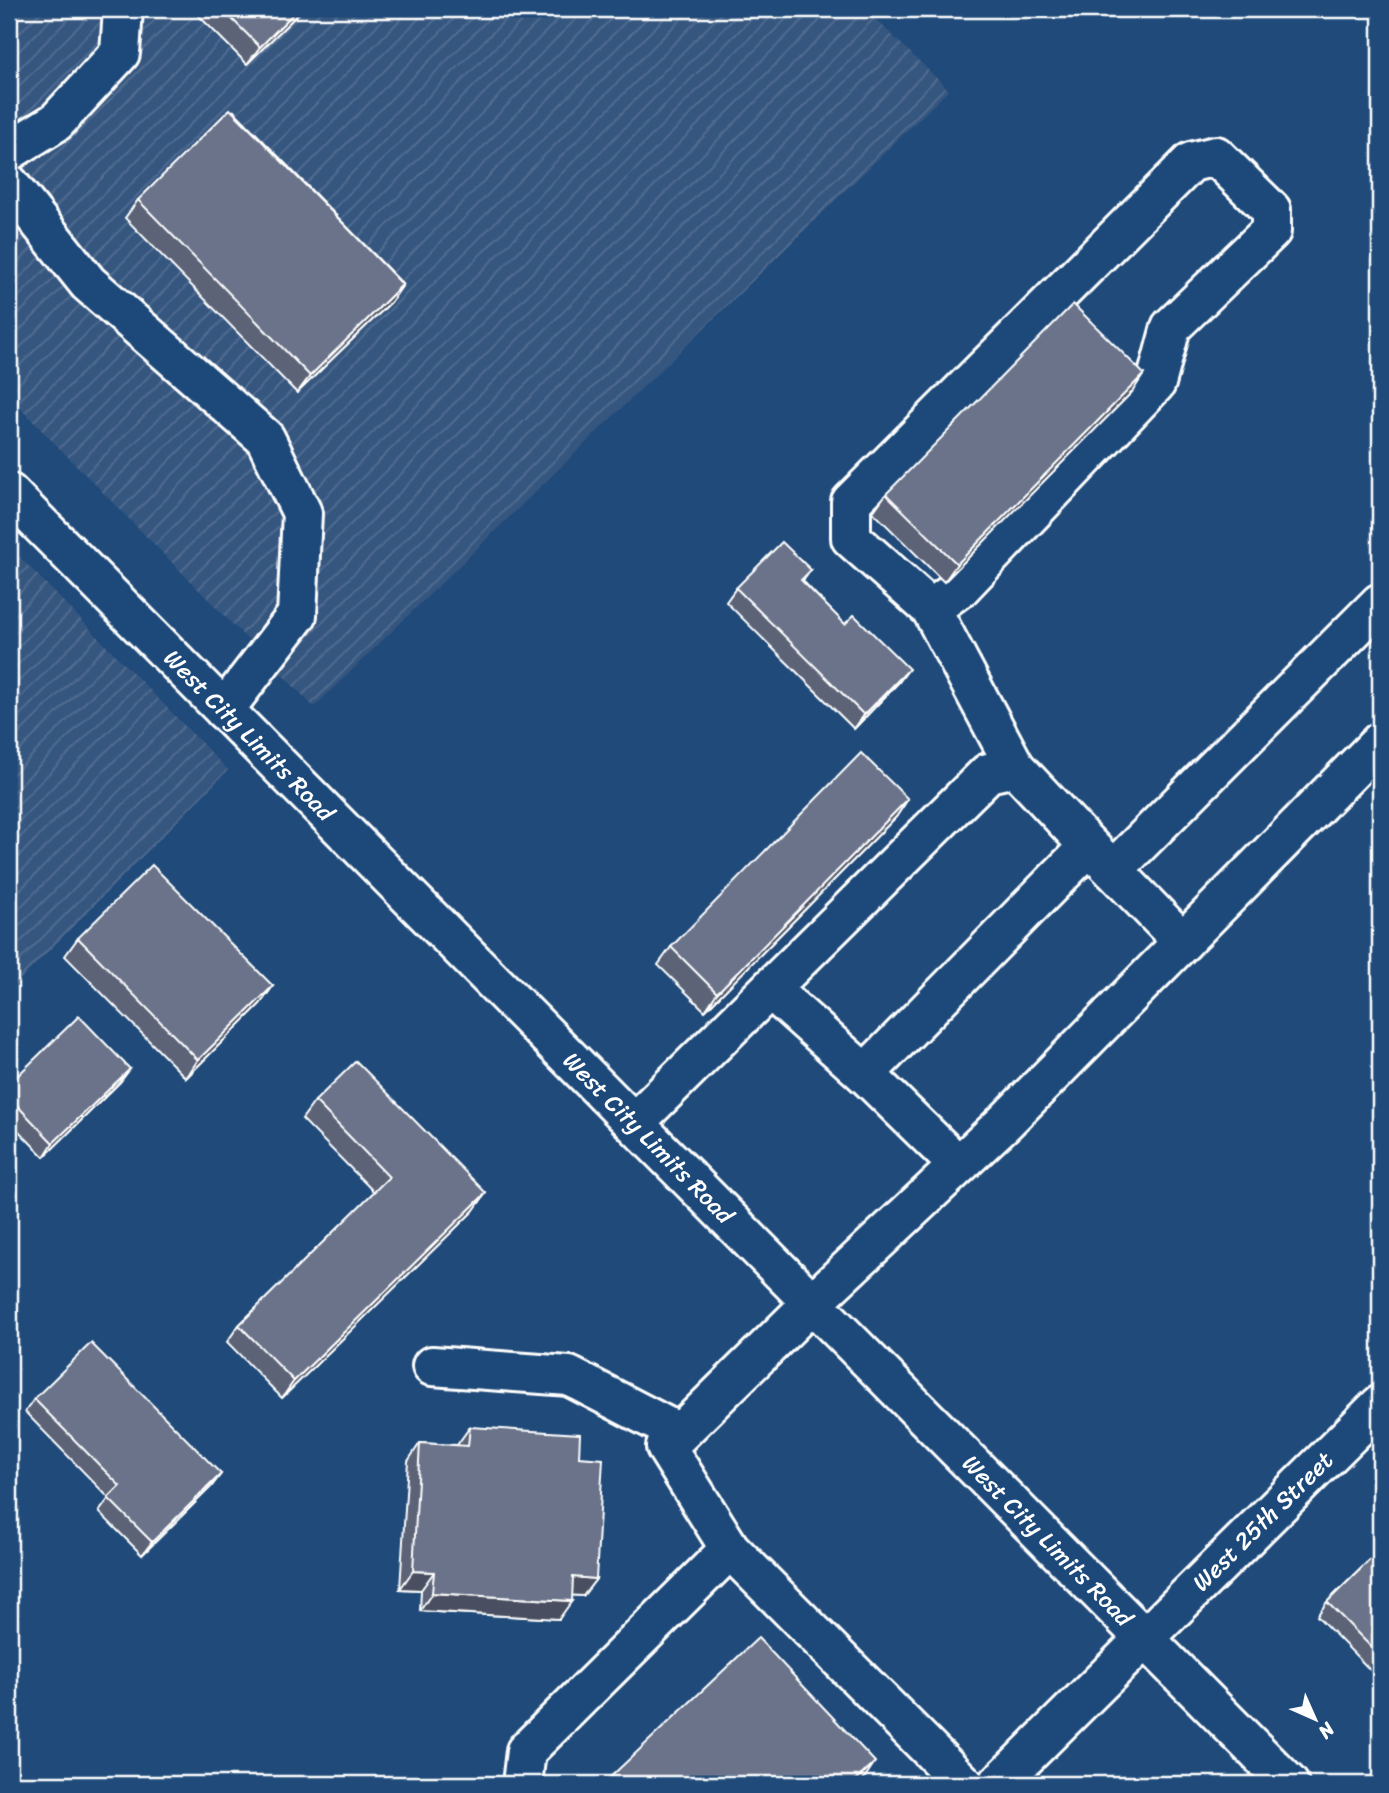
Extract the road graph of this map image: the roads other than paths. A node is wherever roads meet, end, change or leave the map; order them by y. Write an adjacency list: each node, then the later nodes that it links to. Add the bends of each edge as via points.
1 (123, 9): 2 (street, via 120,53 55,122)
2 (9, 151)
3 (9, 184): 7 (street, via 88,283 264,438 302,513 297,615)
4 (9, 493): 7 (street, West City Limits Road)
5 (1380, 603): 10 (street)
6 (931, 609): 6 (street, via 961,587 1156,383 1171,327 1271,231 1271,211 1216,156 1191,162 851,502 851,538); 9 (street)
7 (224, 710): 14 (street, West City Limits Road)
8 (1380, 742): 11 (street)
9 (1015, 767): 10 (street); 12 (street, via 988,774)
10 (1101, 858): 11 (street); 13 (street)
11 (1183, 942): 15 (street)
12 (770, 989): 13 (street); 14 (street)
13 (865, 1074): 15 (street)
14 (634, 1124): 16 (street, West City Limits Road)
15 (958, 1165): 16 (street)
16 (812, 1303): 19 (street); 21 (street, West City Limits Road)
17 (432, 1366): 19 (street, via 569,1376)
18 (1380, 1405): 21 (street, West 25th Street)
19 (679, 1433): 20 (street, via 666,1447)
20 (730, 1549): 22 (street, via 526,1751); 23 (street)
21 (1145, 1639): 24 (street, West 25th Street); 25 (street, West City Limits Road)
22 (522, 1784)
23 (964, 1784)
24 (998, 1784)
25 (1289, 1784)

